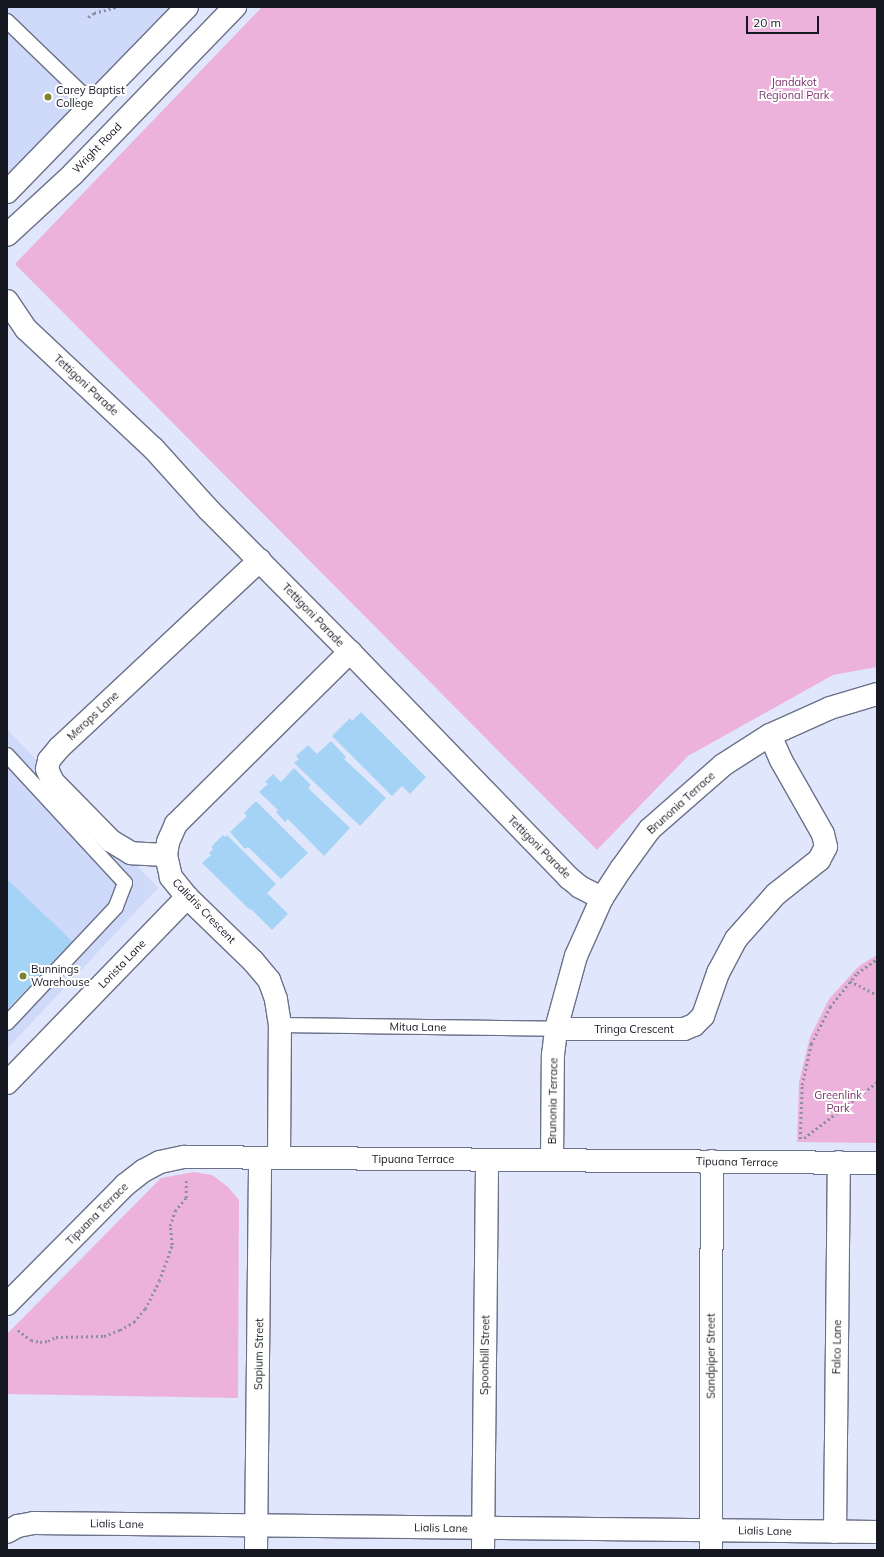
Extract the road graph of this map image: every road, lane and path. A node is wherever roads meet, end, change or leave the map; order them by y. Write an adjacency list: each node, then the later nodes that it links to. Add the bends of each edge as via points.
1 (116, 7): 4 (path)
2 (187, 7): 6 (street)
3 (235, 7): 7 (street, Wright Road)
4 (88, 17)
5 (7, 21): 6 (lane)
6 (93, 104): 7 (street); 8 (street)
7 (118, 127): 9 (street, Wright Road, via 73,174)
8 (7, 192)
9 (7, 235)
10 (7, 300): 12 (street, Tettigoni Parade)
11 (7, 318): 12 (street, Tettigoni Parade)
12 (26, 329): 13 (street, Tettigoni Parade, via 154,449 208,509)
13 (260, 560): 14 (street, Tettigoni Parade); 18 (street, Merops Lane, via 49,760 47,769 53,782 111,841 131,853)
14 (350, 652): 18 (street, Calidris Crescent, via 176,824 168,842); 20 (street, Tettigoni Parade, via 569,878)
15 (877, 694): 16 (street, Brunonia Terrace, via 830,708)
16 (770, 735): 20 (street, Brunonia Terrace, via 724,765 650,829); 26 (street, Tringa Crescent, via 781,760 824,834 826,848 819,860 776,894 736,939 718,973 703,1016 694,1024 684,1029)
17 (7, 755): 24 (lane, via 125,883 116,907)
18 (166, 855): 19 (street, Calidris Crescent, via 171,877)
19 (187, 897): 25 (street, Calidris Crescent, via 269,980 276,999); 28 (street, Lorista Lane)
20 (602, 898): 26 (street, Brunonia Terrace, via 576,956)
21 (877, 959): 22 (path)
22 (850, 981): 23 (path); 27 (path, via 830,1007 811,1044 802,1085 800,1141)
23 (877, 995)
24 (7, 1023)
25 (280, 1025): 26 (lane, Mitua Lane); 29 (street, Calidris Crescent)
26 (556, 1029): 31 (street, Brunonia Terrace, via 553,1055)
27 (877, 1082)
28 (7, 1083)
29 (269, 1158): 30 (street, Tipuana Terrace); 36 (street, Tipuana Terrace, via 184,1157 160,1162 143,1171 125,1185); 38 (street, Sapium Street)
30 (486, 1160): 31 (street, Tipuana Terrace); 39 (street, Spoonbill Street)
31 (552, 1160): 32 (street, Tipuana Terrace)
32 (712, 1162): 33 (street, Tipuana Terrace); 43 (street, Sandpiper Street)
33 (839, 1162): 34 (street, Tipuana Terrace); 41 (street, Falco Lane)
34 (877, 1163)
35 (186, 1181): 37 (path, via 186,1198 175,1211 170,1226 172,1245 159,1281 145,1309 134,1322 104,1336 56,1337 40,1342 31,1340)
36 (7, 1304)
37 (18, 1330)
38 (257, 1526): 39 (street, Lialis Lane); 40 (street, Lialis Lane, via 34,1523 18,1526); 44 (street, Sapium Street)
39 (483, 1528): 43 (street, Lialis Lane); 45 (street, Spoonbill Street)
40 (7, 1532)
41 (835, 1532): 42 (street, Lialis Lane); 43 (street, Lialis Lane)
42 (877, 1532)
43 (711, 1540)
44 (256, 1550)
45 (483, 1550)

